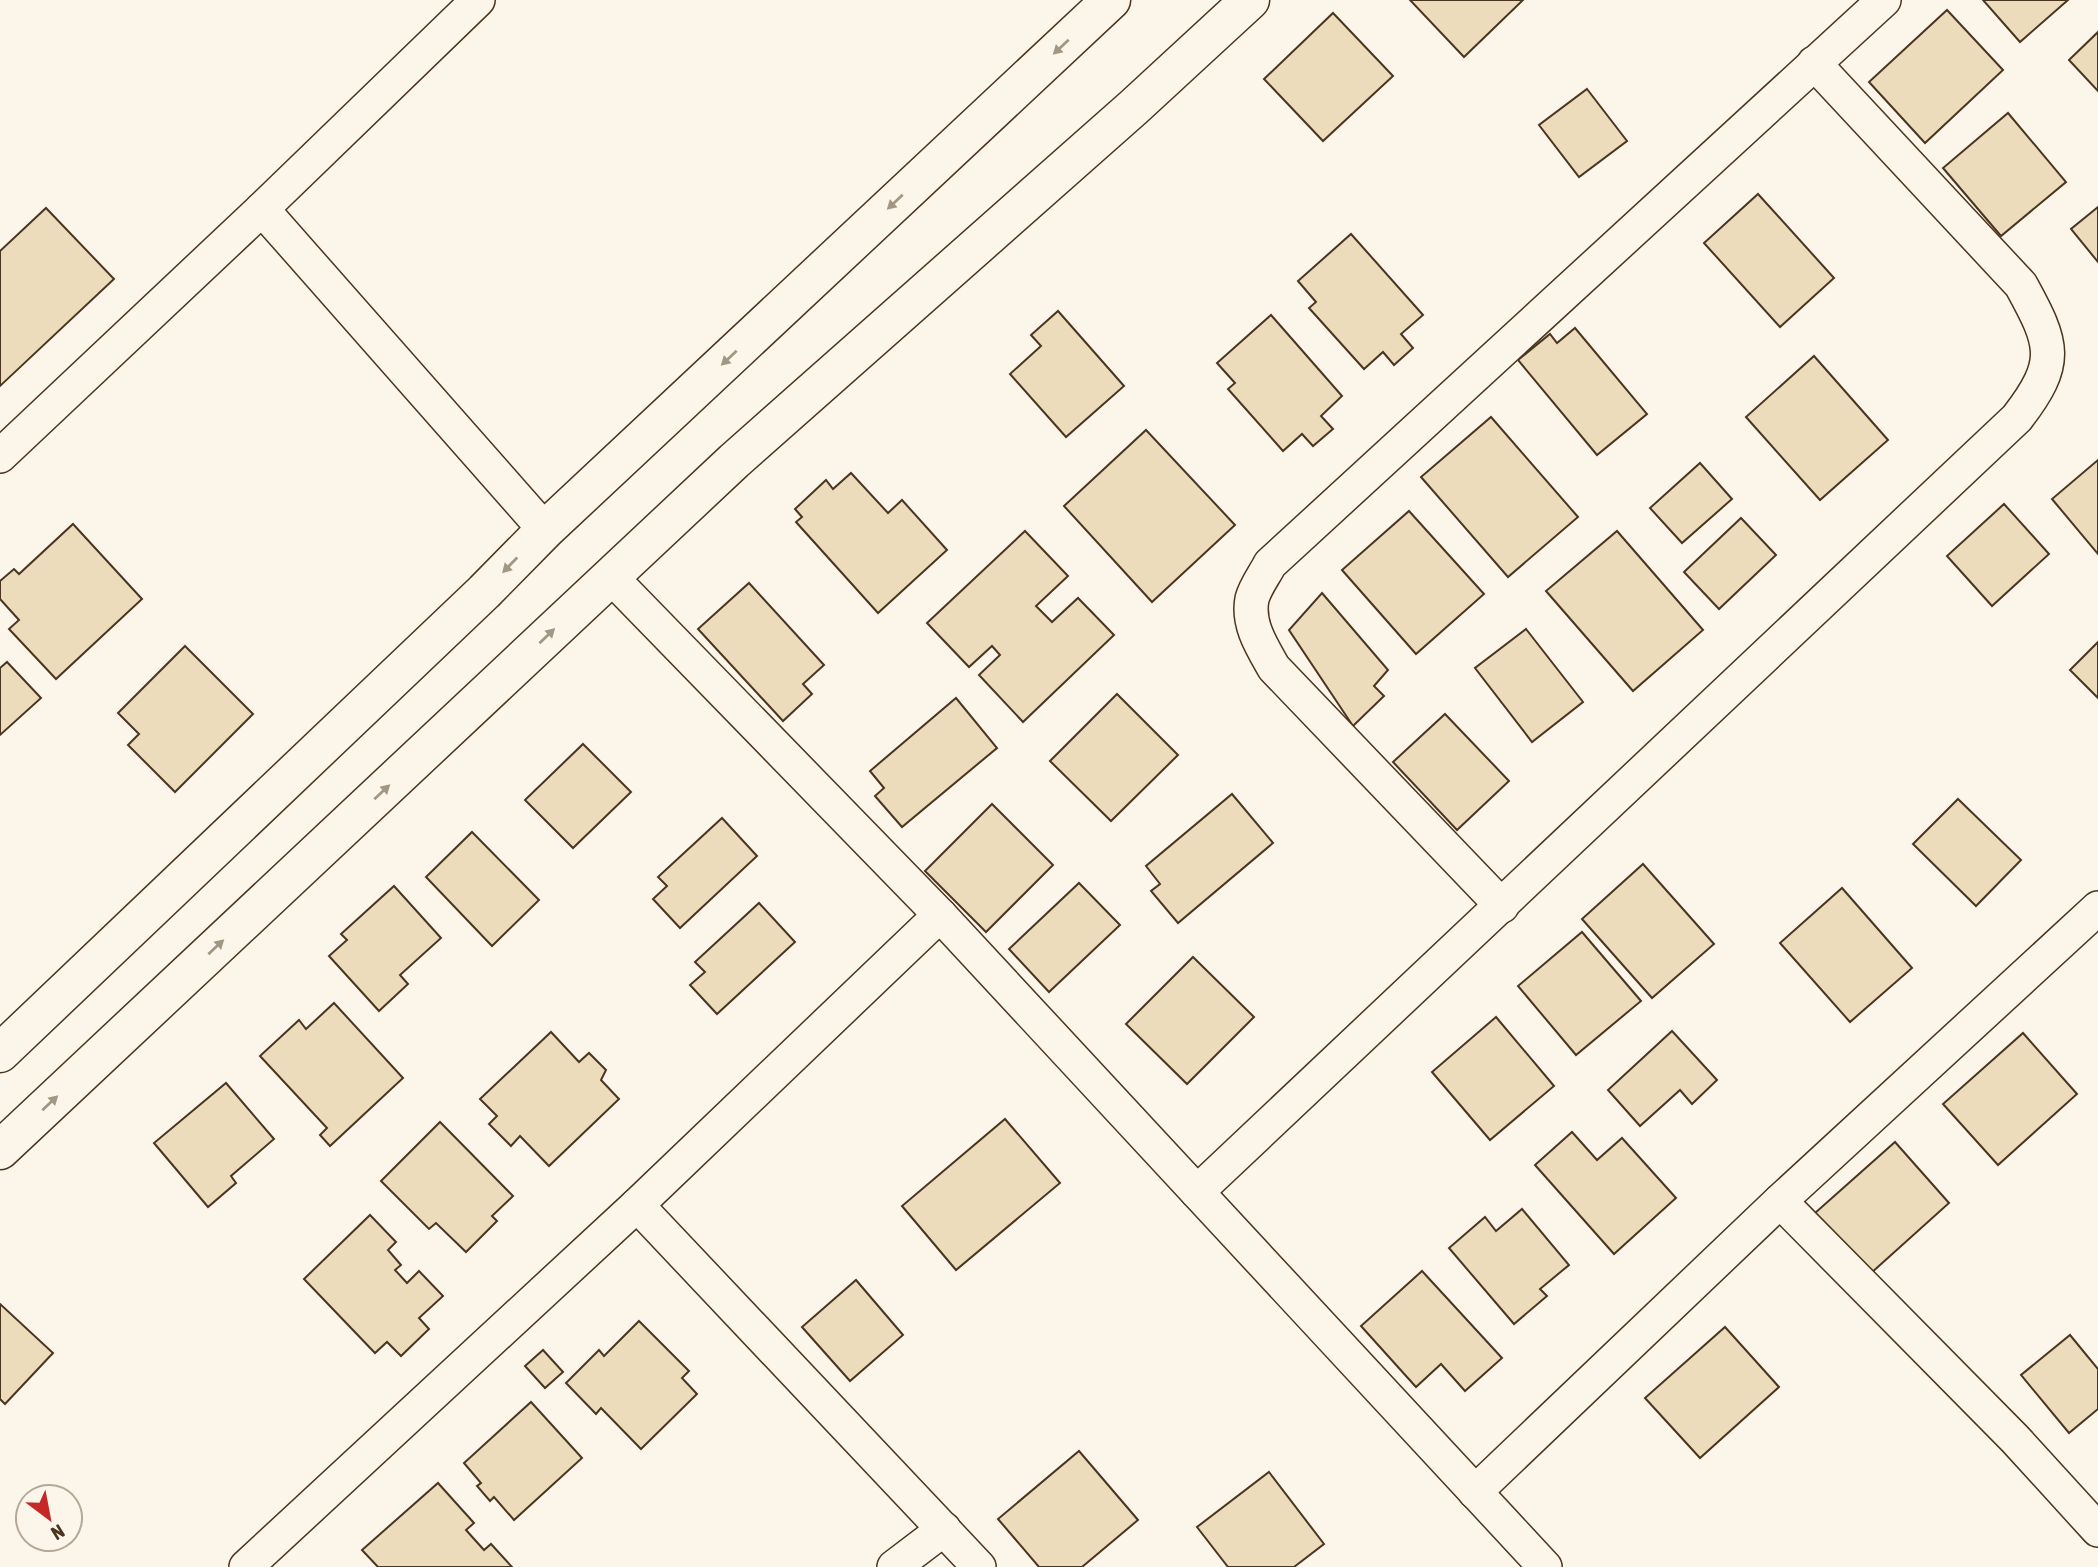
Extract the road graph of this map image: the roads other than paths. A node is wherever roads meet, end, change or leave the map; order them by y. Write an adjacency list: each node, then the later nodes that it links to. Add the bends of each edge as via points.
1 (478, 0): 6 (street)
2 (1111, 0): 8 (main road, one-way to 8)
3 (1250, 0): 9 (main road)
4 (1884, 0): 5 (street)
5 (1814, 63): 10 (street, via 2021,285 2044,326 2048,364 2037,391 2017,418); 10 (street, via 1270,564 1252,598 1252,623 1274,668)
6 (262, 209): 7 (street); 8 (street)
7 (0, 456)
8 (545, 530): 13 (main road, one-way to 13)
9 (610, 576): 11 (street); 14 (main road, one-way to 9)
10 (1502, 906): 15 (street)
11 (940, 915): 15 (street); 17 (street)
12 (2093, 923): 16 (street)
13 (0, 1053)
14 (0, 1150)
15 (1197, 1192): 18 (street)
16 (1780, 1201): 18 (street); 20 (street, via 2015,1439)
17 (637, 1205): 19 (street); 21 (street)
18 (1475, 1492): 24 (street)
19 (944, 1529): 22 (street); 23 (street)
20 (2098, 1530)
21 (246, 1567)
22 (894, 1567)
23 (979, 1567)
24 (1545, 1567)

